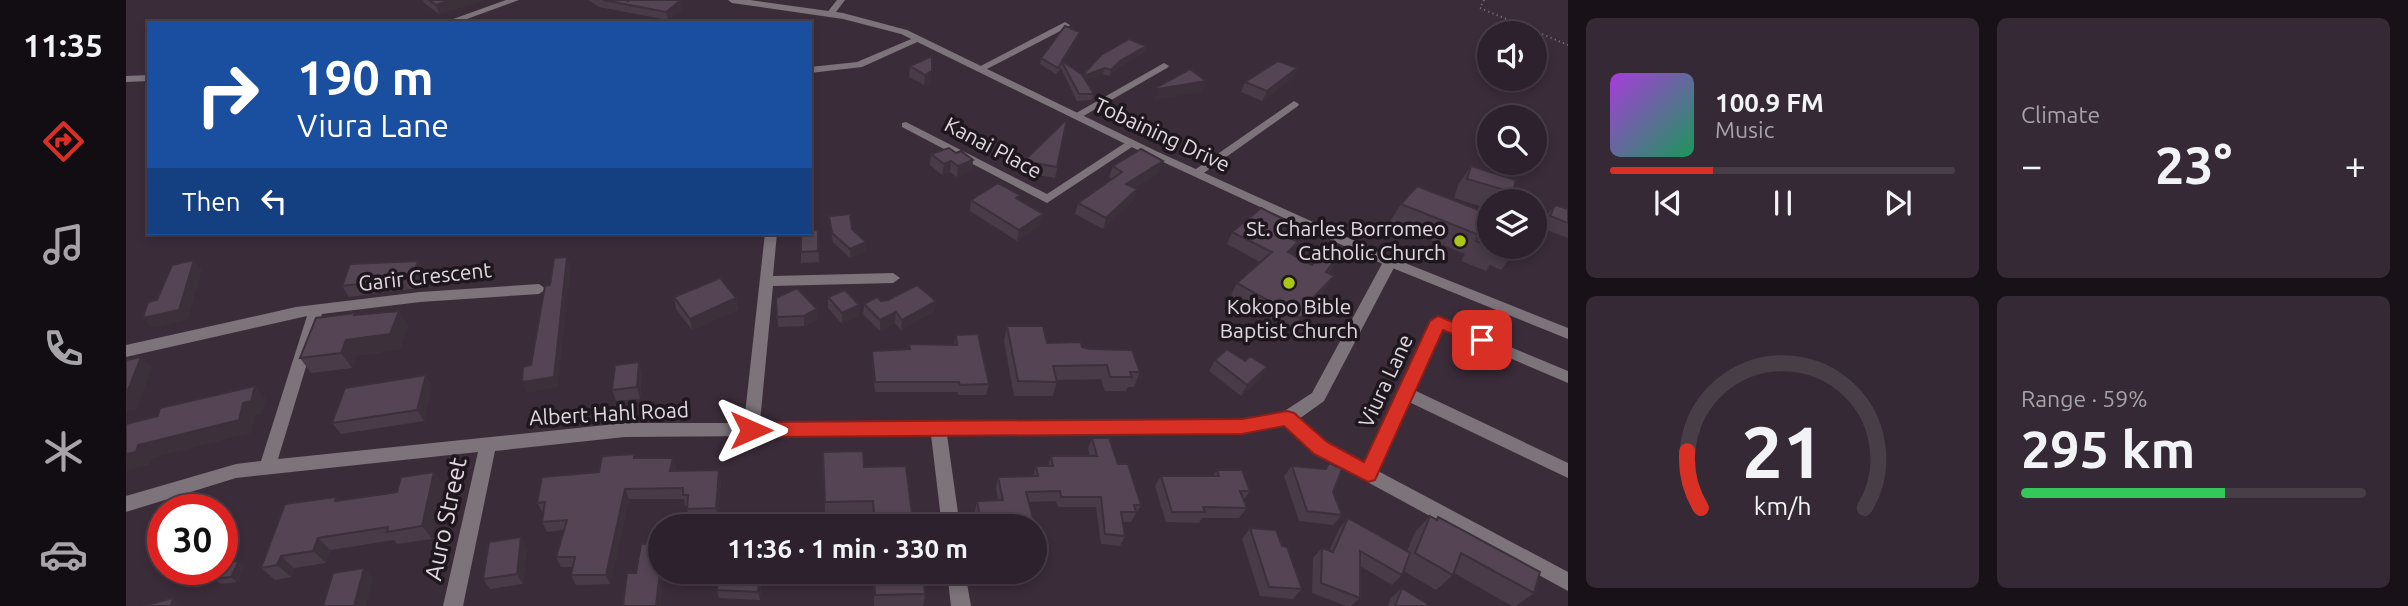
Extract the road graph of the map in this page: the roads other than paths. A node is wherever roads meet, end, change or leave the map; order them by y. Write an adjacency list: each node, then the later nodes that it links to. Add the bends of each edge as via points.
1 (514, 0): 5 (street)
2 (735, 0): 4 (street, Tobaining Drive)
3 (841, 0): 4 (street)
4 (830, 14): 7 (street, Tobaining Drive)
5 (452, 21)
6 (1065, 25): 9 (street)
7 (919, 39): 9 (street, Tobaining Drive); 10 (street, via 859,65)
8 (1164, 66): 14 (street)
9 (980, 69): 14 (street, Tobaining Drive)
10 (812, 70)
11 (147, 78): 12 (street)
12 (126, 79)
13 (1294, 104): 17 (street)
14 (1076, 116): 16 (street, Tobaining Drive)
15 (905, 125): 16 (street, Kanai Place, via 1047,199)
16 (1132, 143): 17 (street, Tobaining Drive)
17 (1197, 173): 19 (street, Tobaining Drive)
18 (771, 235): 21 (street)
19 (1390, 262): 24 (street, Tobaining Drive); 28 (street, Albert Hahl Road, via 1318,397)
20 (893, 278): 21 (street)
21 (766, 281): 30 (street)
22 (539, 289): 23 (street, Garir Crescent)
23 (316, 310): 25 (street, Garir Crescent); 32 (street)
24 (1568, 334)
25 (126, 351)
26 (1568, 377): 27 (street, Viura Lane, via 1438,321)
27 (1405, 393): 33 (street); 34 (street, Viura Lane)
28 (1287, 418): 29 (street, Albert Hahl Road, via 1242,426); 34 (street, via 1320,448)
29 (938, 428): 30 (street, Albert Hahl Road); 36 (street)
30 (751, 430): 31 (street, Albert Hahl Road, via 625,430)
31 (488, 443): 32 (street, Albert Hahl Road); 39 (street, Auro Street)
32 (267, 468): 35 (street, Albert Hahl Road, via 236,471)
33 (1568, 471)
34 (1368, 474): 37 (street)
35 (126, 504)
36 (949, 514)
37 (1568, 582)
38 (958, 584): 40 (street)
39 (453, 606)
40 (961, 606)

